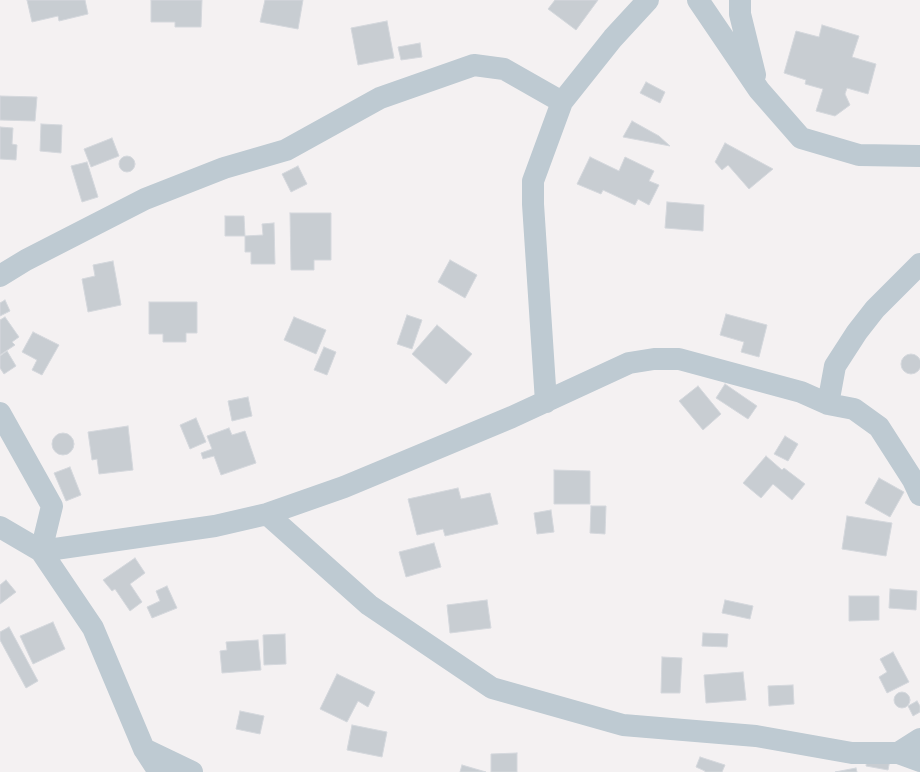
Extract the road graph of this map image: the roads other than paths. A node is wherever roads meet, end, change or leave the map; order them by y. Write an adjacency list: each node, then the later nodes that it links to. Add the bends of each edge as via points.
1 (648, 0): 5 (street, via 613,38)
2 (698, 0): 4 (street)
3 (740, 0): 4 (street, via 740,14)
4 (759, 90): 6 (street, via 801,138 858,155)
5 (562, 102): 8 (street, via 504,70 474,65 380,98 286,150 224,168 145,199); 9 (street, via 533,182)
6 (920, 156)
7 (920, 264): 10 (street, via 875,309 857,332 835,366)
8 (0, 276)
9 (546, 402): 10 (street, via 629,363 679,359 801,392); 13 (street, via 344,487)
10 (828, 404): 12 (street, via 854,409 879,427)
11 (0, 413): 15 (street, via 52,506)
12 (920, 495)
13 (267, 514): 15 (street, via 215,526); 18 (street, via 369,605 492,688 623,725 756,736 852,753)
14 (0, 527): 15 (street)
15 (41, 551): 17 (street, via 93,628)
16 (920, 739): 18 (street)
17 (144, 748): 20 (street); 21 (street)
18 (898, 753): 19 (street)
19 (920, 761)
20 (159, 772)
21 (192, 772)

